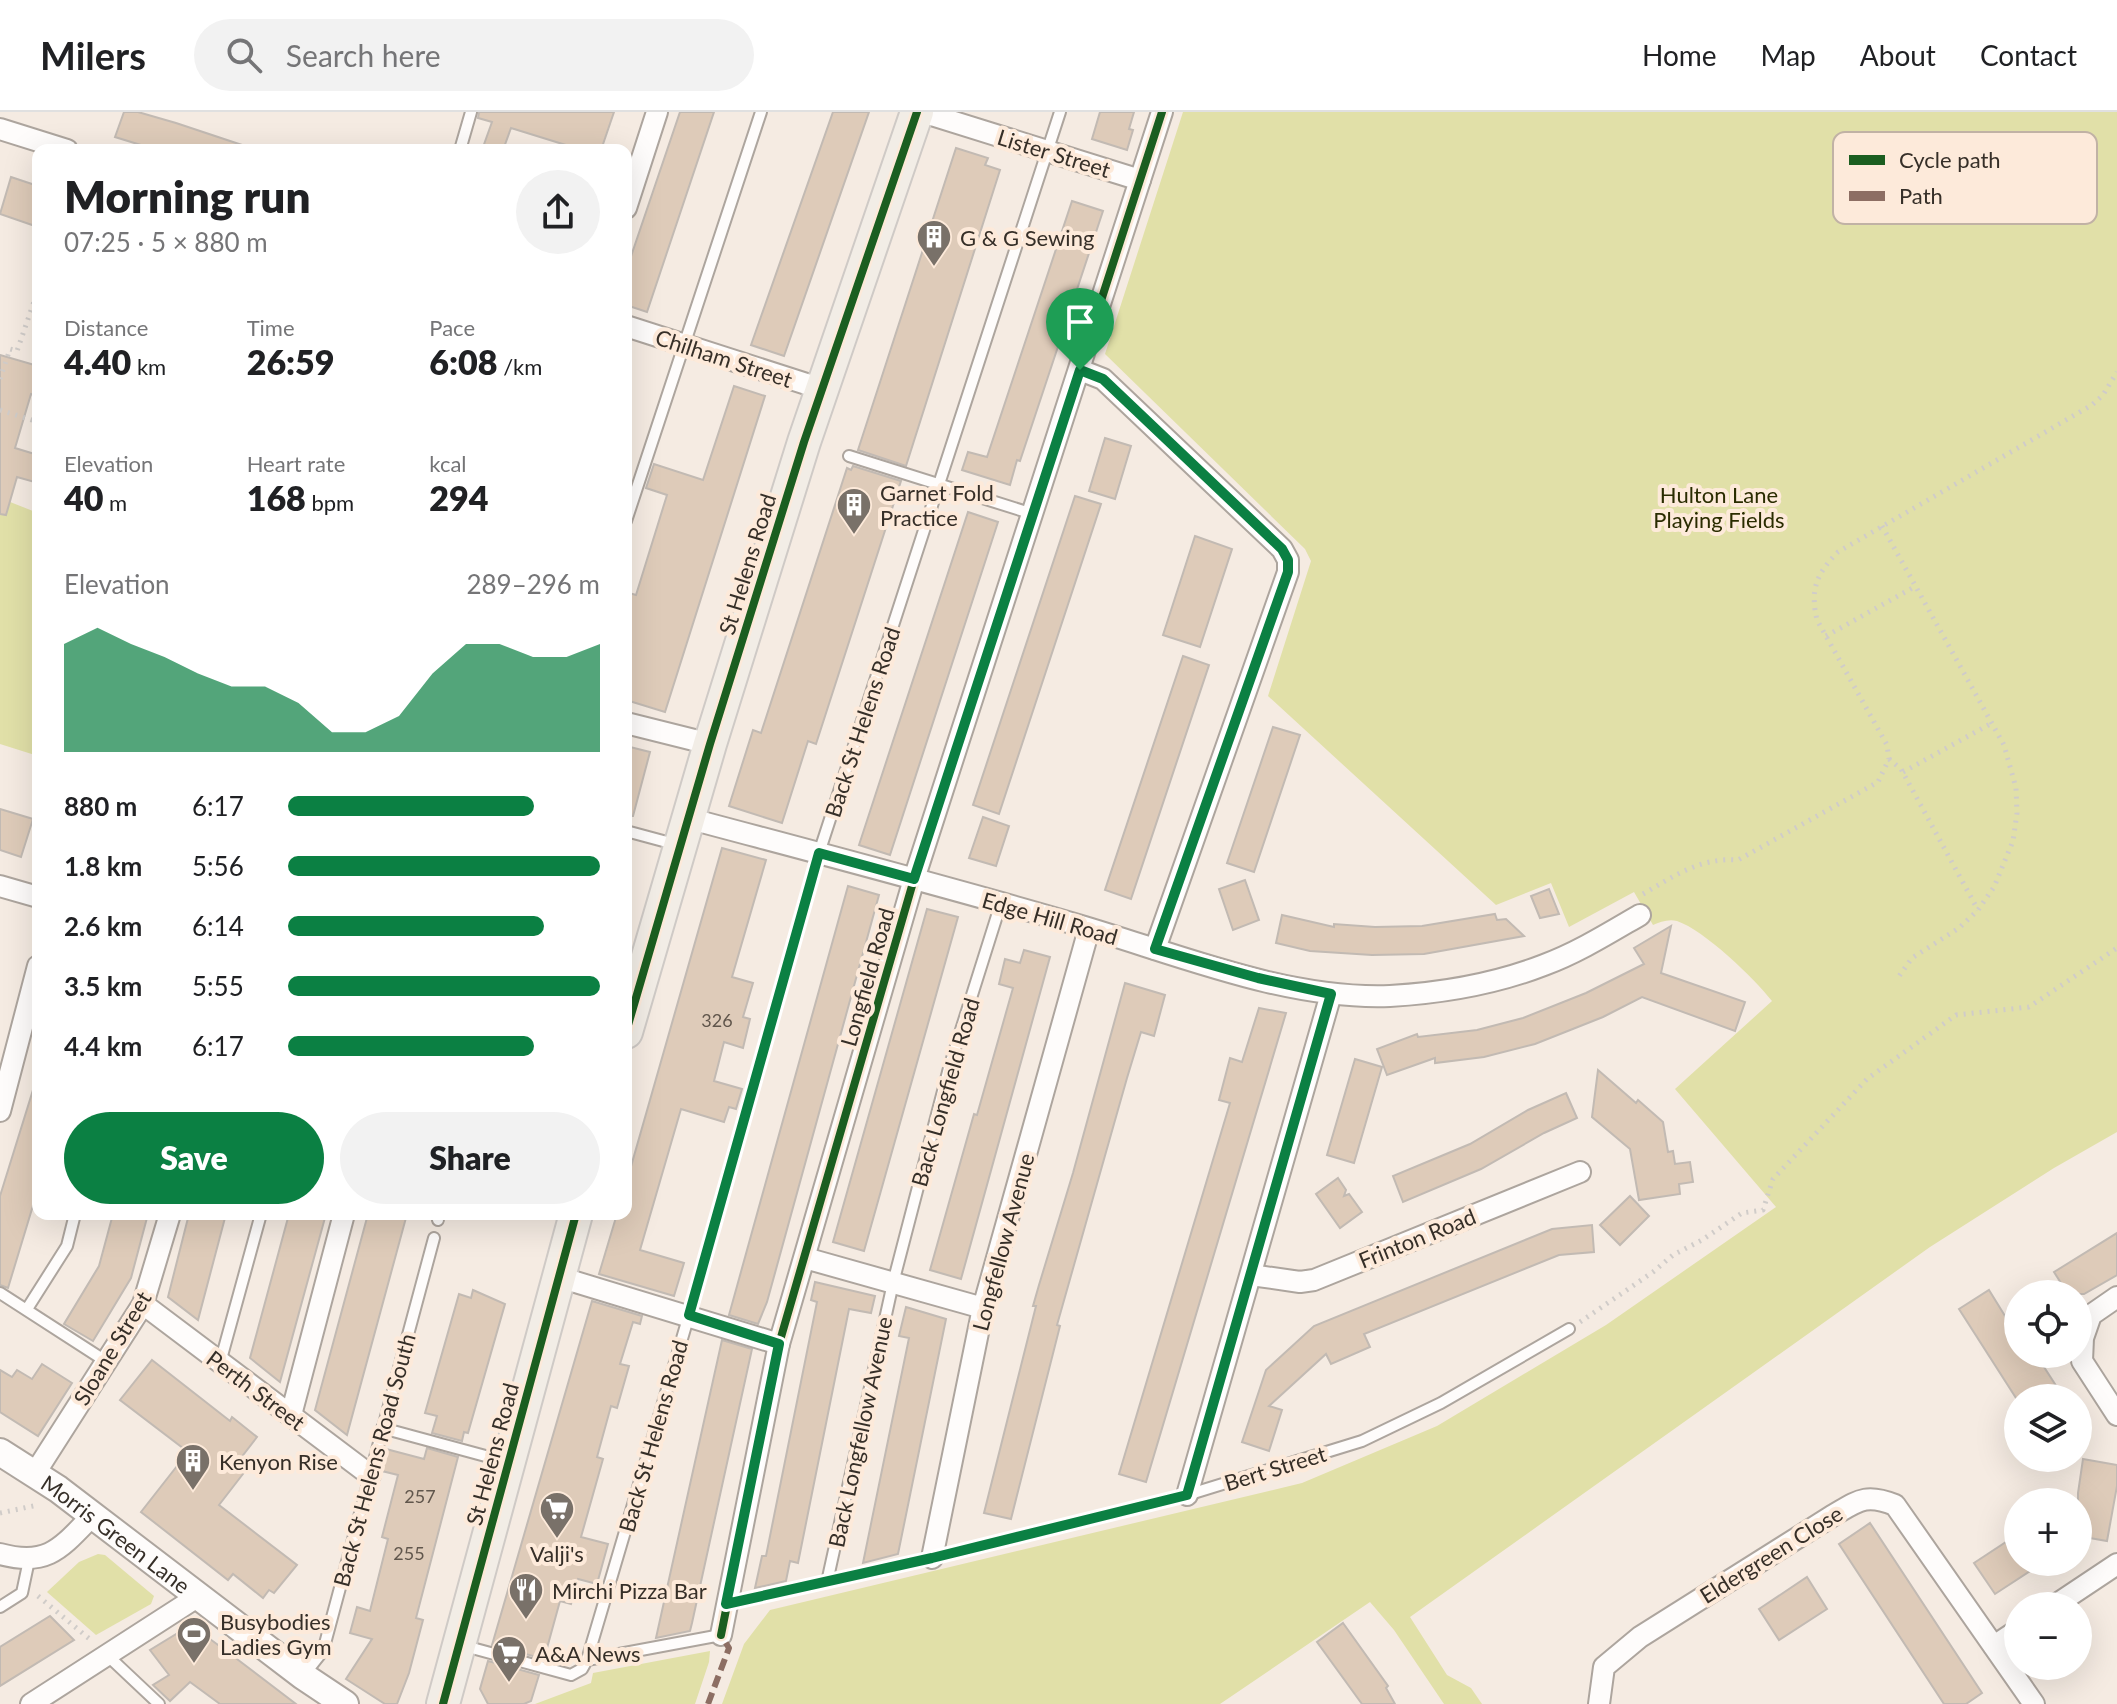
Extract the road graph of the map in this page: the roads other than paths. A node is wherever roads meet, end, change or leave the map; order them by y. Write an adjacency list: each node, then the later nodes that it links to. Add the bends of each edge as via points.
1 (5, 112): 8 (street)
2 (471, 112): 10 (lane)
3 (657, 112): 13 (street)
4 (761, 112): 15 (lane)
5 (920, 112): 11 (street, Lister Street); 17 (main road, St Helens Road)
6 (1060, 112): 11 (lane, Back St Helens Road)
7 (1162, 112): 12 (street, Longfield Road)
8 (0, 130): 9 (street)
9 (47, 144)
10 (462, 144)
11 (1048, 151): 12 (street, Lister Street); 19 (lane, Back St Helens Road)
12 (1140, 180): 16 (street, Longfield Road)
13 (632, 189)
14 (632, 328): 15 (street, Chilham Street)
15 (684, 344): 17 (street, Chilham Street); 20 (lane)
16 (1080, 370): 21 (street, Longfield Road); 33 (street, via 1103,379 1288,560 1283,587)
17 (822, 389): 23 (main road, St Helens Road)
18 (849, 456): 19 (lane)
19 (939, 485): 21 (lane); 26 (lane, Back St Helens Road)
20 (632, 503)
21 (1033, 514): 27 (street, Longfield Road)
22 (632, 724): 23 (street)
23 (710, 744): 25 (main road, St Helens Road)
24 (632, 831): 25 (lane)
25 (684, 832): 26 (street, Edge Hill Road); 36 (main road, St Helens Road)
26 (819, 853): 27 (street, Edge Hill Road); 54 (lane, Back St Helens Road)
27 (914, 879): 30 (street, Edge Hill Road); 45 (street, Longfield Road)
28 (0, 886): 29 (street)
29 (32, 895)
30 (1001, 903): 32 (street, Edge Hill Road); 48 (lane, Back Longfield Road, via 949,1068)
31 (1640, 915): 35 (street, Edge Hill Road, via 1546,965 1504,979 1390,996)
32 (1089, 929): 33 (street, Edge Hill Road); 52 (street, Longfellow Avenue)
33 (1155, 949): 35 (street, Edge Hill Road)
34 (32, 989): 37 (street)
35 (1331, 994): 46 (street)
36 (632, 1011)
37 (0, 1111)
38 (1580, 1172): 46 (street, Frinton Road, via 1314,1280)
39 (74, 1220): 53 (lane, via 67,1246)
40 (168, 1220): 51 (street, Sloane Street)
41 (259, 1220): 58 (lane)
42 (342, 1220): 59 (street)
43 (574, 1220): 47 (main road, St Helens Road)
44 (434, 1238): 61 (lane, Back St Helens Road South)
45 (805, 1258): 48 (street); 56 (street, Longfield Road)
46 (1251, 1275): 66 (street)
47 (559, 1277): 54 (street); 63 (main road, St Helens Road)
48 (893, 1283): 52 (street); 72 (lane, Back Longfellow Avenue)
49 (0, 1293): 53 (lane)
50 (2117, 1297): 60 (street, via 2091,1315 2082,1361)
51 (143, 1304): 57 (street, Sloane Street); 58 (street, Perth Street)
52 (983, 1308): 69 (street, Longfellow Avenue)
53 (27, 1309): 57 (lane)
54 (689, 1315): 56 (street); 82 (lane, Back St Helens Road)
55 (1569, 1329): 66 (lane, Bert Street, via 1441,1403 1362,1441)
56 (779, 1344): 75 (street, Longfield Road)
57 (107, 1362): 64 (street, Sloane Street)
58 (220, 1363): 59 (street, Perth Street)
59 (291, 1415): 65 (street, Perth Street)
60 (2117, 1415)
61 (382, 1428): 63 (lane); 65 (lane, Back St Helens Road South)
62 (0, 1452): 64 (street, Morris Green Lane)
63 (509, 1462): 79 (main road, St Helens Road)
64 (35, 1473): 67 (street, Morris Green Lane)
65 (370, 1475): 83 (lane, Back St Helens Road South, via 323,1651)
66 (1187, 1495): 69 (lane, Bert Street)
67 (93, 1515): 70 (street, via 62,1547); 74 (street, Morris Green Lane)
68 (0, 1554): 70 (street)
69 (932, 1558): 72 (lane, Bert Street)
70 (29, 1560): 76 (lane, via 22,1593)
71 (2117, 1564): 73 (street)
72 (827, 1582): 75 (lane, Bert Street)
73 (2075, 1592)
74 (197, 1597): 81 (street); 83 (street, Morris Green Lane)
75 (726, 1604): 77 (street, Longfield Road)
76 (0, 1607)
77 (721, 1635): 82 (lane)
78 (2004, 1639): 80 (street)
79 (459, 1644): 82 (lane, via 565,1675 576,1673); 87 (main road, St Helens Road)
80 (1994, 1646): 88 (street, Eldergreen Close, via 1895,1505 1876,1497 1832,1516 1640,1637 1604,1667); 89 (street, Eldergreen Close)
81 (107, 1655): 85 (street); 86 (lane)
82 (587, 1660)
83 (303, 1676): 84 (street, Morris Green Lane)
84 (332, 1702)
85 (31, 1704)
86 (159, 1704)
87 (443, 1704)
88 (1599, 1704)
89 (2034, 1704)

